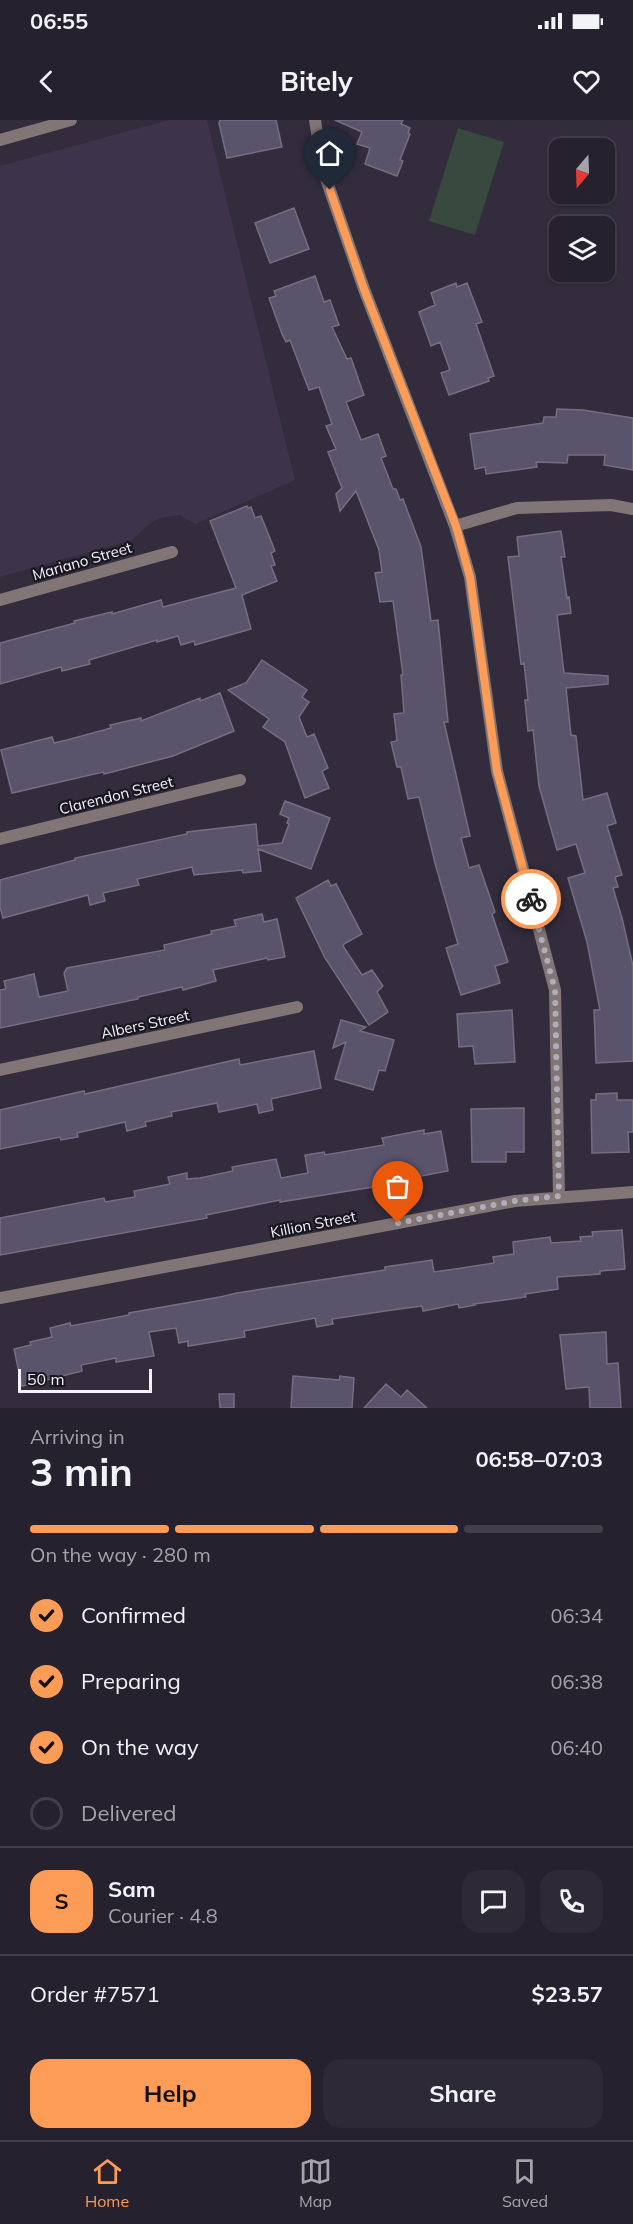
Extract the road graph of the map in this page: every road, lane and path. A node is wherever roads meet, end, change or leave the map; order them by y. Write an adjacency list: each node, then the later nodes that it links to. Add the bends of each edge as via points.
1 (71, 120): 3 (street)
2 (315, 120): 5 (street, via 323,171 364,289)
3 (0, 140)
4 (633, 509): 5 (street, via 611,505 517,508)
5 (456, 526): 13 (street, via 470,577 497,771 555,990)
6 (172, 552): 7 (street, Mariano Street)
7 (0, 600)
8 (240, 780): 9 (street, Clarendon Street)
9 (0, 839)
10 (297, 1007): 11 (street, Albers Street)
11 (0, 1070)
12 (633, 1192): 13 (street, Killion Street)
13 (559, 1196): 14 (street, Killion Street)
14 (0, 1298)

